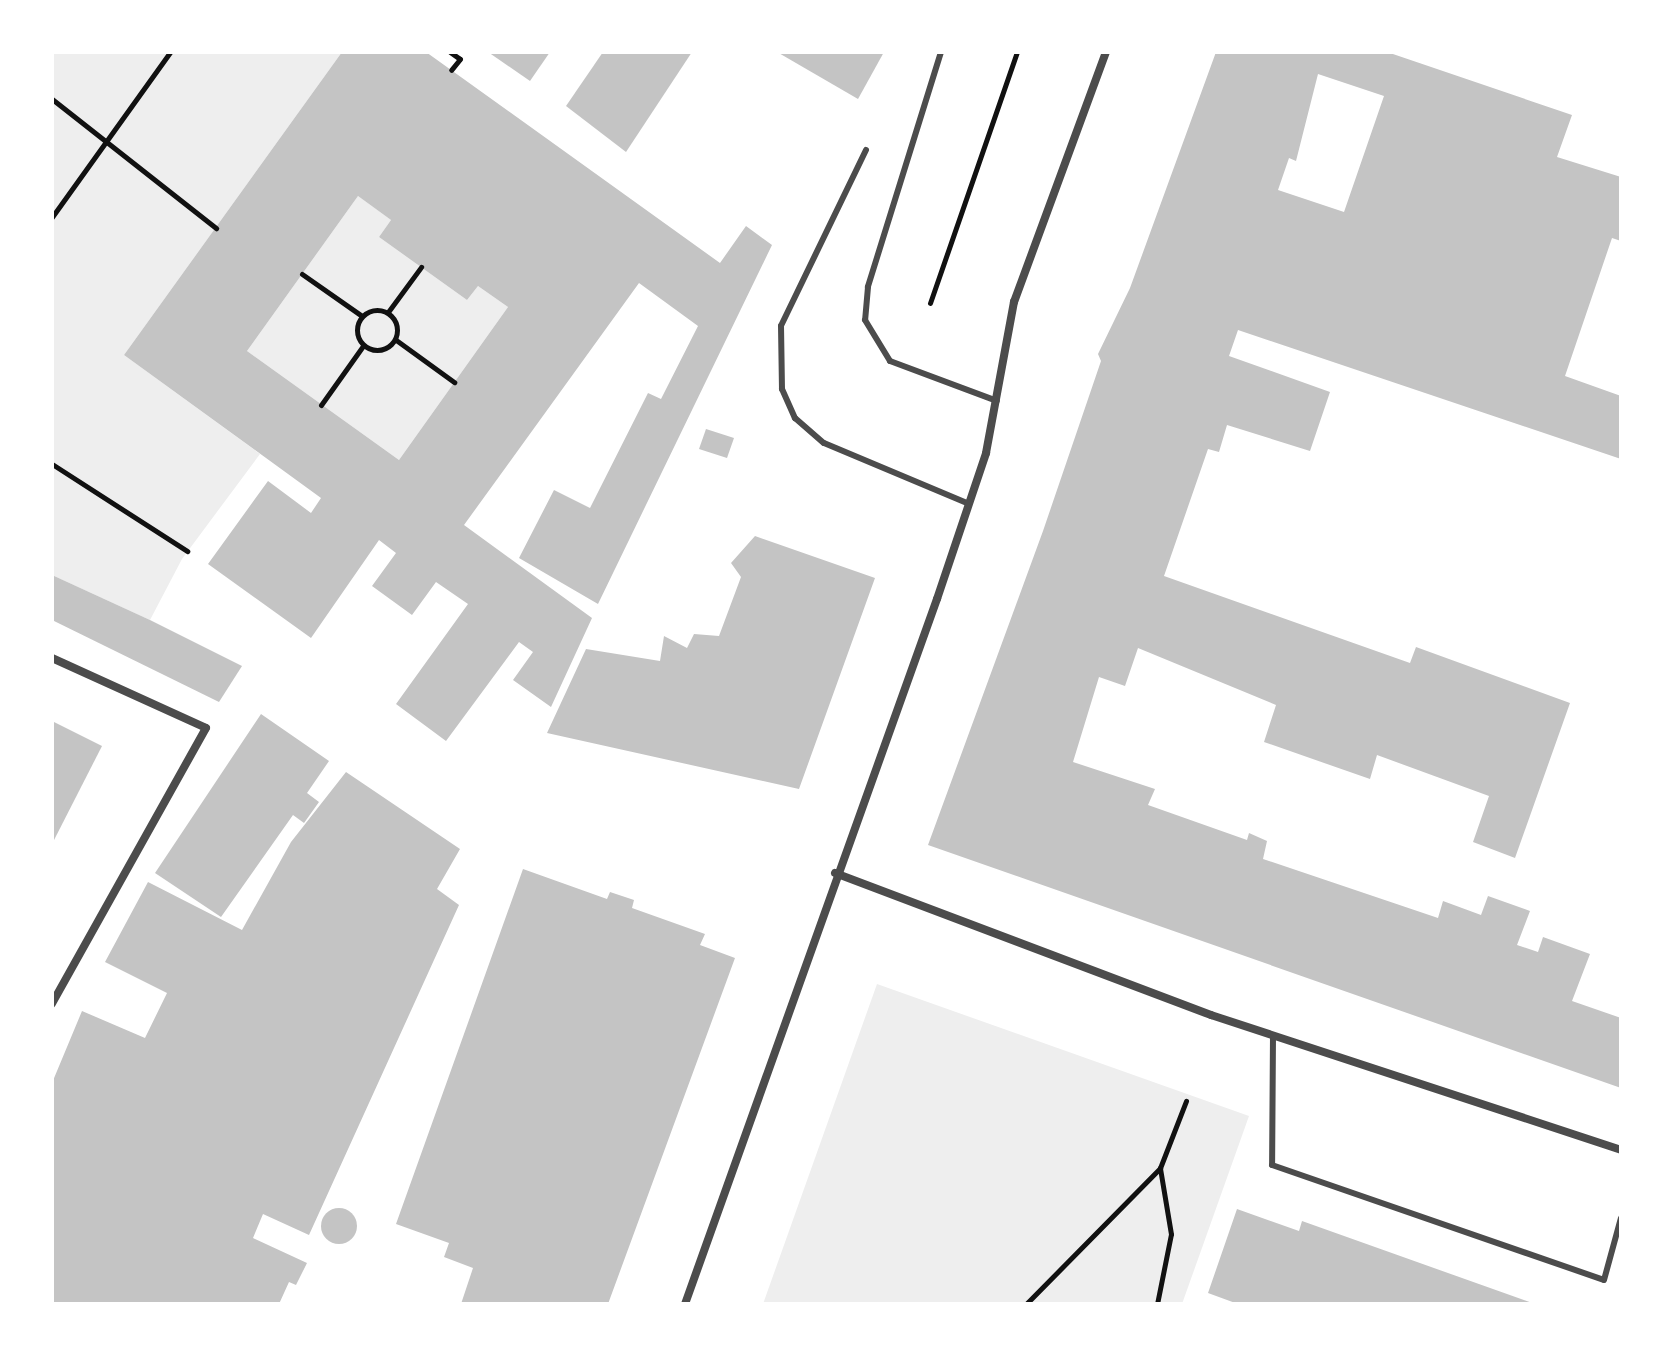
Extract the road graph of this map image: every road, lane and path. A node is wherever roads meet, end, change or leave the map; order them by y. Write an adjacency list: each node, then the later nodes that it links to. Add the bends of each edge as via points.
1 (170, 52): 8 (path)
2 (450, 52): 6 (path, via 460,59)
3 (941, 52): 20 (lane, via 868,287 865,320 890,361)
4 (1017, 52): 14 (path)
5 (1106, 52): 20 (street, via 1014,302)
6 (451, 70)
7 (52, 99): 8 (path)
8 (105, 142): 10 (path); 11 (path)
9 (866, 150): 23 (lane, via 781,326 782,389 795,418 824,443)
10 (52, 217)
11 (216, 228)
12 (421, 267): 15 (path)
13 (302, 274): 16 (path)
14 (930, 303)
15 (388, 312): 16 (path); 17 (path, via 398,329)
16 (362, 316): 18 (path, via 357,334)
17 (396, 340): 18 (path, via 385,350); 19 (path)
18 (363, 346): 21 (path)
19 (454, 382)
20 (997, 401): 23 (street)
21 (321, 405)
22 (52, 464): 24 (path)
23 (969, 504): 26 (street)
24 (187, 551)
25 (52, 658): 27 (street, via 206,728)
26 (835, 873): 28 (street); 33 (street)
27 (52, 1004)
28 (1273, 1035): 30 (street); 32 (lane, via 1272,1165 1604,1280)
29 (1186, 1101): 31 (path)
30 (1621, 1150)
31 (1160, 1168): 34 (path); 35 (path, via 1171,1234)
32 (1621, 1218)
33 (685, 1304)
34 (1026, 1304)
35 (1157, 1304)

